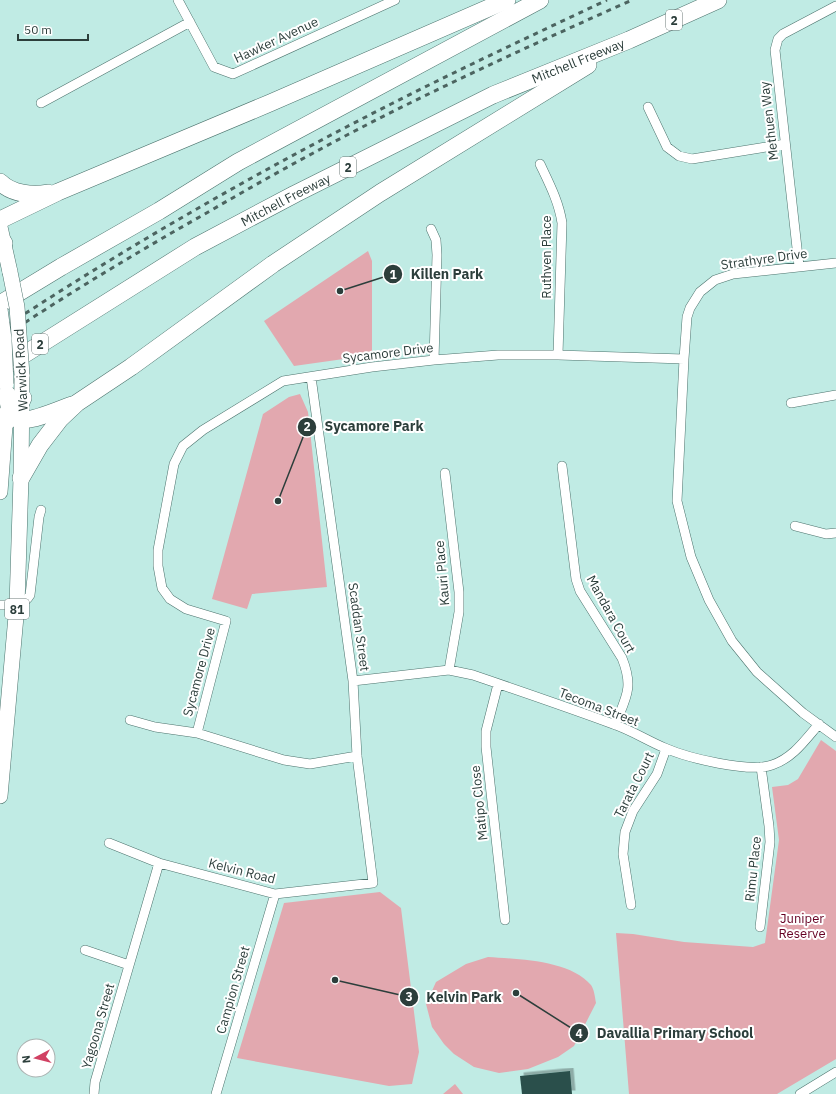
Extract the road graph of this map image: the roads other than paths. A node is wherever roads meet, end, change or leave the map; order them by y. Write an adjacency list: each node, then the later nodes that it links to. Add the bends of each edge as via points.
1 (178, 0): 7 (street, Hawker Avenue)
2 (395, 0): 7 (street, Hawker Avenue, via 233,74 214,67)
3 (507, 0): 14 (highway)
4 (540, 0): 21 (highway, via 238,162)
5 (718, 0): 8 (highway, Mitchell Freeway / 2)
6 (836, 6): 11 (street, Methuen Way, via 786,31 776,42 775,54)
7 (190, 22): 9 (street)
8 (629, 40): 27 (highway, Mitchell Freeway / 2, via 493,95 195,247); 30 (highway, via 380,193 285,256)
9 (41, 103)
10 (648, 107): 11 (street, via 667,147 679,156 692,159)
11 (785, 144): 20 (street, Methuen Way)
12 (540, 164): 23 (street, Ruthven Place, via 557,202 562,223)
13 (0, 182): 14 (highway, via 14,190 31,194)
14 (58, 192): 15 (highway)
15 (0, 220)
16 (0, 227): 18 (main road, Warwick Road)
17 (431, 228): 25 (street, via 438,255)
18 (2, 241): 29 (main road, Warwick Road, bridge, via 17,307)
19 (836, 262): 20 (street, Strathyre Drive)
20 (799, 266): 24 (street, Strathyre Drive, via 733,274 707,285 697,296 687,317)
21 (0, 304)
22 (0, 309): 27 (main road, Warwick Road, bridge, via 4,339)
23 (558, 355): 24 (street, Sycamore Drive); 25 (street, Sycamore Drive, via 498,355)
24 (684, 359): 45 (street, via 678,501 691,557 709,600 732,641 757,672)
25 (434, 360): 26 (street, Sycamore Drive)
26 (312, 377): 42 (street, Scaddan Street); 47 (street, Sycamore Drive, via 283,381 203,430 183,446 174,464 158,550 162,588 170,599 186,609 226,621)
27 (4, 382): 32 (highway)
28 (836, 395): 31 (street)
29 (23, 398): 32 (highway)
30 (78, 403): 32 (highway, via 33,419); 35 (highway, via 60,419 40,445)
31 (791, 404)
32 (11, 421): 35 (main road, Warwick Road / 81); 36 (main road, Warwick Road)
33 (562, 466): 46 (street, Mandara Court, via 576,579 580,591 627,670 629,689)
34 (445, 474): 41 (street, Kauri Place, via 459,592 459,612)
35 (21, 478): 40 (main road, Warwick Road / 81, via 32,515)
36 (0, 492)
37 (795, 526): 38 (street, via 826,534)
38 (836, 533)
39 (0, 605): 40 (street)
40 (17, 606): 52 (main road, Warwick Road / 81)
41 (450, 670): 42 (street, Tecoma Street); 43 (street, Tecoma Street)
42 (353, 681): 50 (street, Scaddan Street)
43 (498, 684): 46 (street, Tecoma Street); 58 (street, Matipo Close, via 486,731 486,747)
44 (130, 720): 47 (street, via 155,727)
45 (819, 724): 48 (street); 51 (street, Tecoma Street, via 795,752 778,763)
46 (615, 725): 49 (street, Tecoma Street)
47 (197, 733): 50 (street, Sycamore Drive, via 298,763 310,764)
48 (836, 737)
49 (666, 749): 51 (street, Tecoma Street, via 714,762); 57 (street, Tarata Court, via 657,774 633,811 625,832 623,854)
50 (357, 756): 55 (street, Scaddan Street)
51 (761, 767): 59 (street, Rimu Place, via 770,842)
52 (0, 796)
53 (109, 843): 54 (street, Kelvin Road)
54 (159, 863): 56 (street, Kelvin Road); 61 (street, Yagoona Street)
55 (373, 883): 56 (street, Kelvin Road)
56 (275, 894): 64 (street, Campion Street)
57 (631, 905)
58 (505, 920)
59 (760, 927)
60 (85, 950): 61 (street)
61 (129, 965): 63 (street, Yagoona Street, via 95,1082)
62 (836, 1072): 65 (street)
63 (94, 1094)
64 (216, 1094)
65 (800, 1094)

